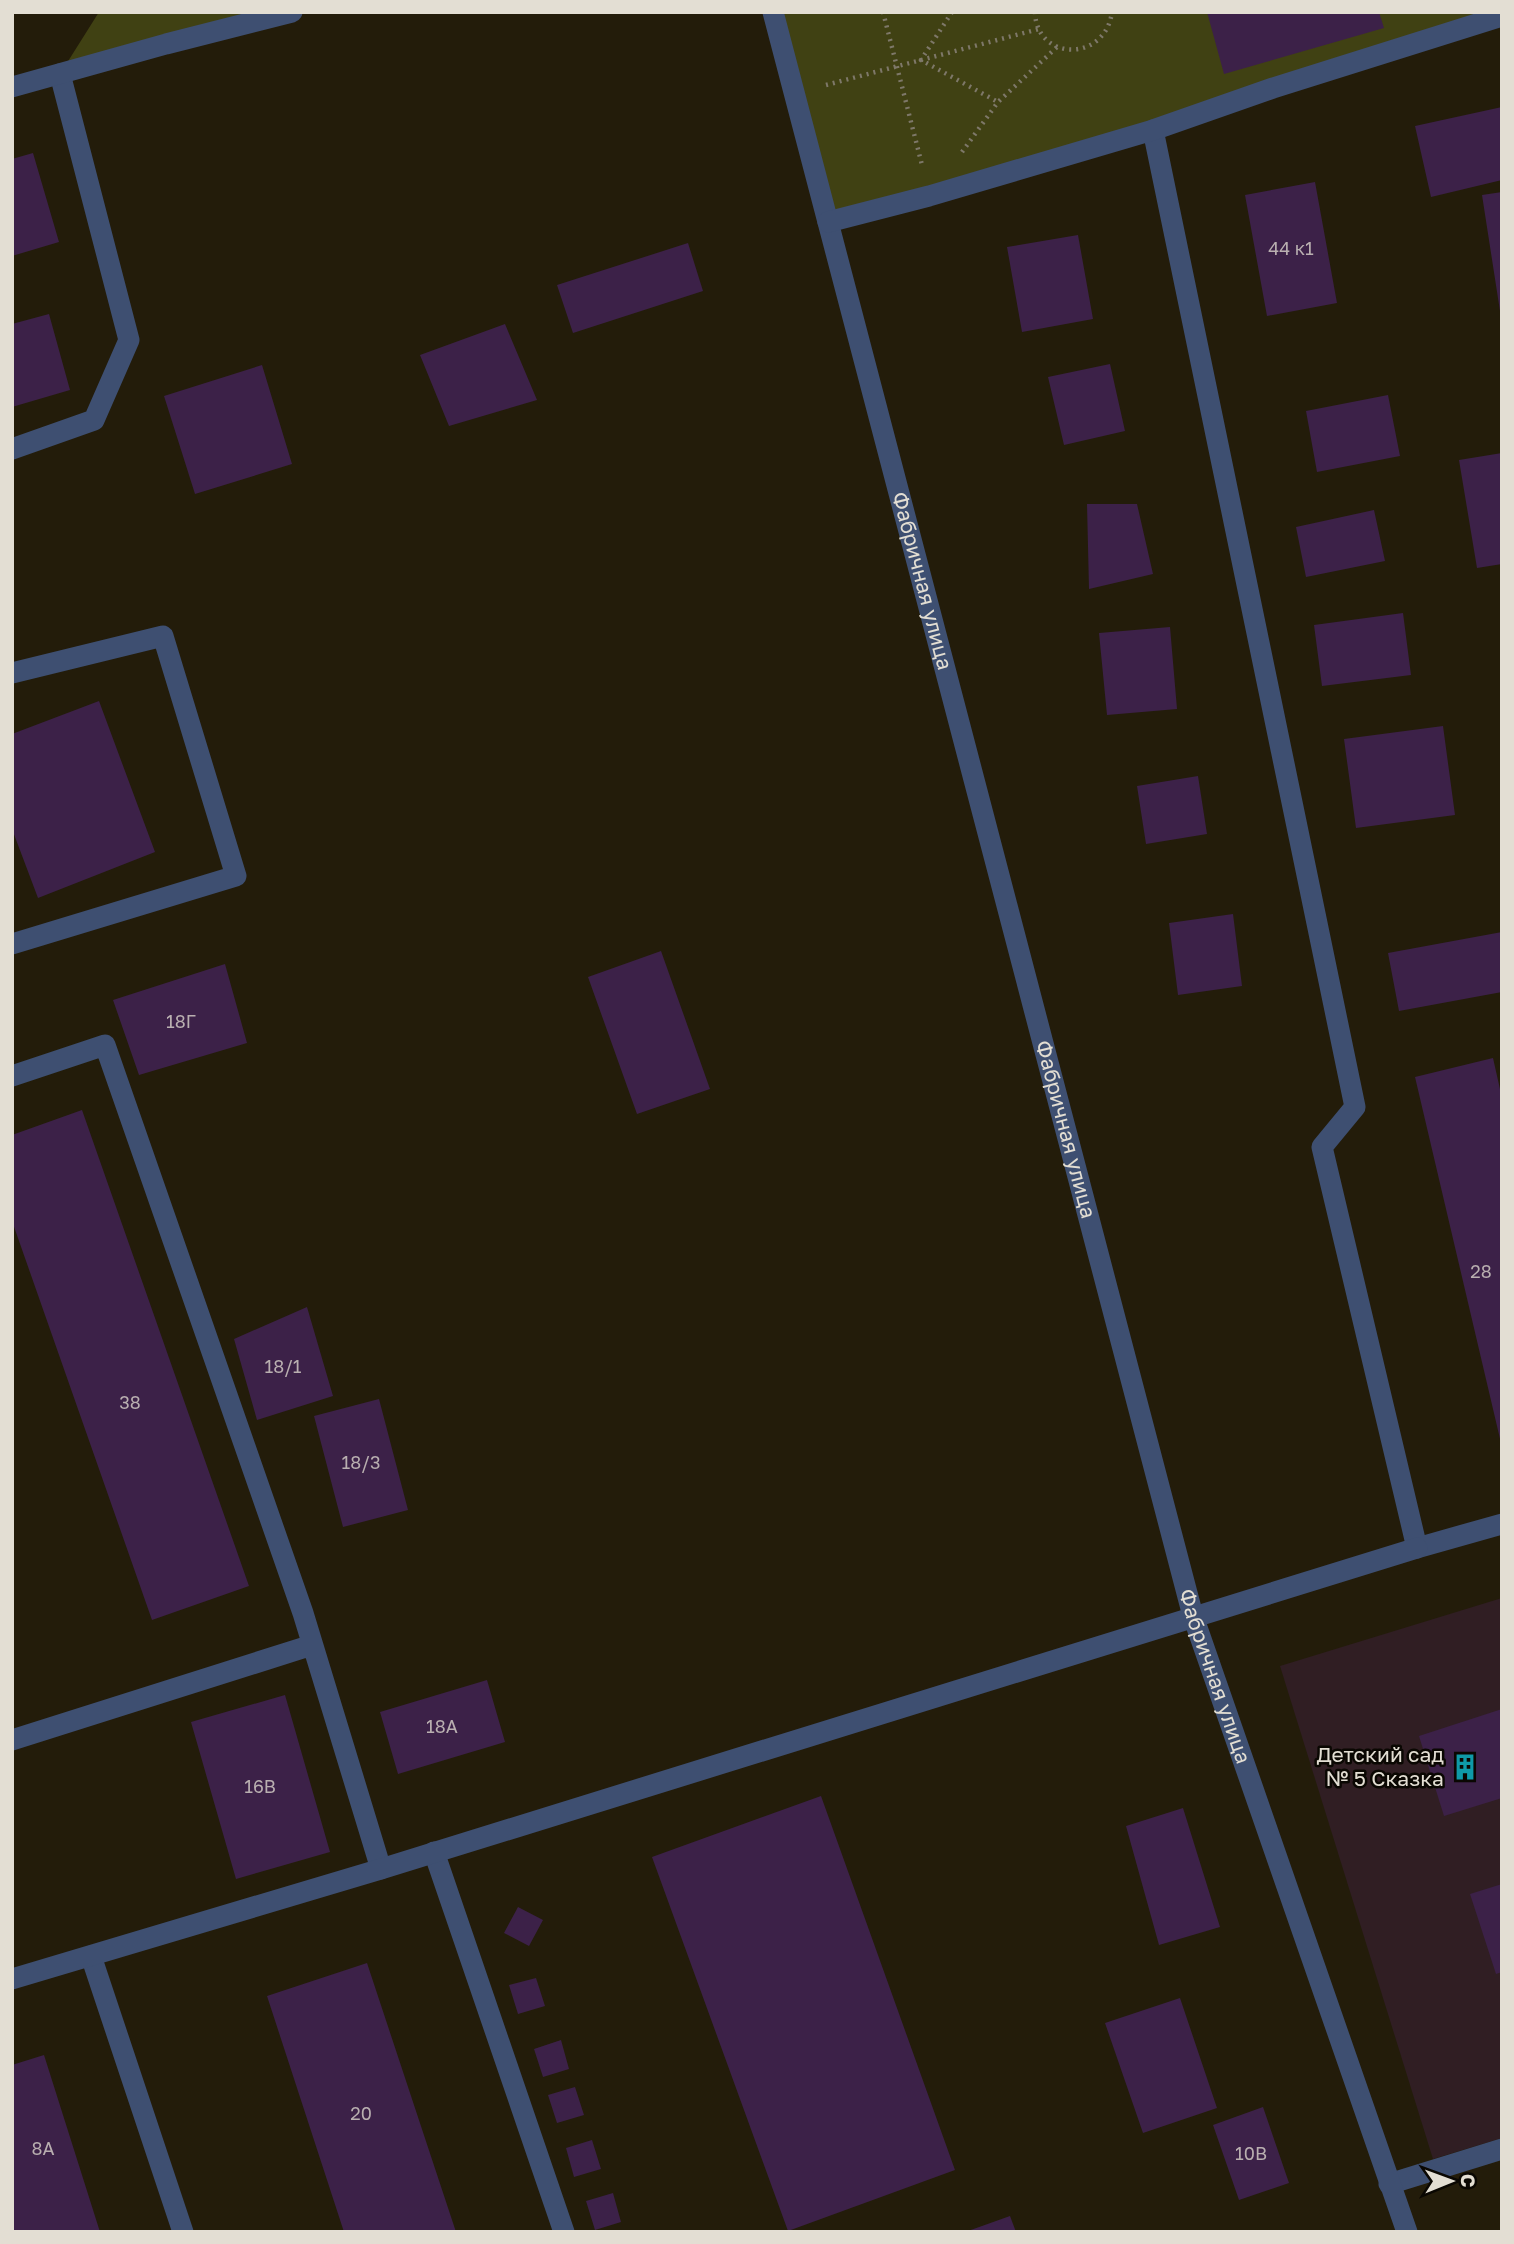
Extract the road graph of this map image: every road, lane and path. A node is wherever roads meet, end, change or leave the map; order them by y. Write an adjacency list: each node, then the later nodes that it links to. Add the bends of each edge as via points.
1 (292, 12): 12 (street)
2 (773, 12): 14 (street, Фабричная улица)
3 (883, 12): 11 (path)
4 (952, 12): 10 (path)
5 (1035, 12): 8 (path)
6 (1112, 12): 9 (path, via 1108,27 1093,45 1081,50)
7 (1502, 16): 16 (street)
8 (1039, 29): 9 (path); 10 (path)
9 (1057, 47): 15 (path)
10 (921, 60): 11 (path); 15 (path)
11 (897, 66): 14 (path); 17 (path)
12 (60, 74): 13 (street); 19 (street, via 129,340 94,420)
13 (12, 87)
14 (794, 93): 18 (street, Фабричная улица)
15 (998, 102): 17 (path)
16 (1153, 130): 17 (street); 24 (street, via 1355,1107 1322,1147)
17 (929, 196): 18 (street)
18 (828, 222): 25 (street, Фабричная улица)
19 (12, 449)
20 (12, 673): 21 (street, via 163,636 236,876)
21 (12, 944)
22 (12, 1076): 26 (street, via 105,1045)
23 (1502, 1524): 24 (street)
24 (1417, 1548): 25 (street)
25 (1193, 1616): 28 (street); 33 (street, Фабричная улица)
26 (312, 1645): 27 (street); 29 (street)
27 (12, 1740)
28 (434, 1852): 29 (street); 35 (street)
29 (381, 1869): 30 (street)
30 (91, 1956): 31 (street); 34 (street)
31 (12, 1979)
32 (1502, 2149): 33 (street)
33 (1390, 2184): 36 (street, Фабричная улица)
34 (183, 2232)
35 (564, 2232)
36 (1407, 2232)

